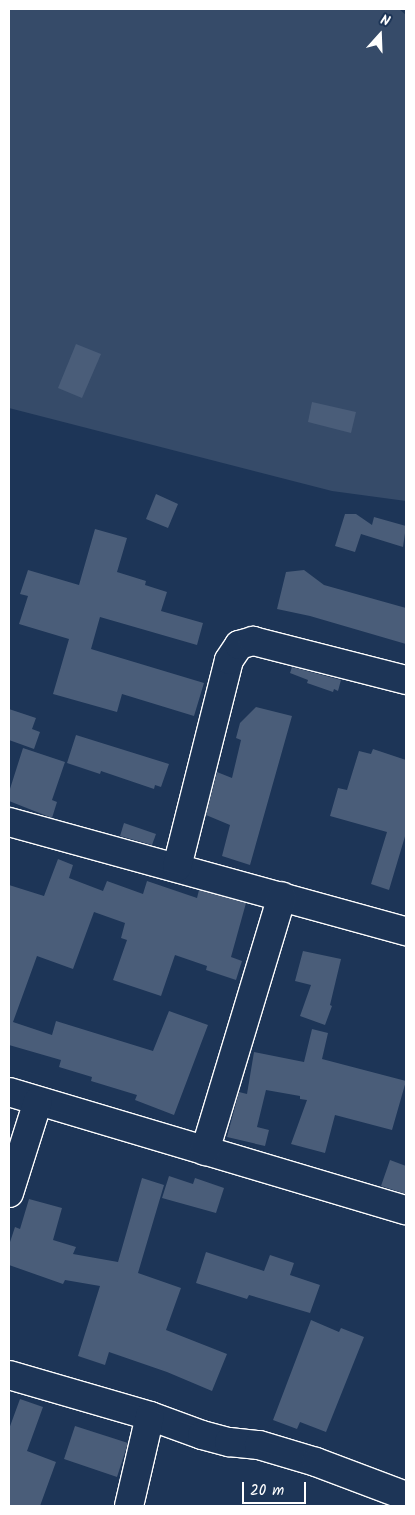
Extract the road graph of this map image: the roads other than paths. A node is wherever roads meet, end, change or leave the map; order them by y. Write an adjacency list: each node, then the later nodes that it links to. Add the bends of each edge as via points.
1 (406, 680): 3 (street, via 253,641 239,645 229,660)
2 (9, 822): 3 (street)
3 (176, 867): 4 (street)
4 (282, 896): 5 (street); 8 (street)
5 (406, 931)
6 (9, 1092): 7 (street)
7 (38, 1101): 8 (street); 9 (street)
8 (205, 1151): 10 (street)
9 (9, 1193)
10 (406, 1210)
11 (9, 1375): 12 (street)
12 (150, 1416): 13 (street, via 220,1440 259,1445 316,1462); 14 (street)
13 (406, 1496)
14 (129, 1506)

